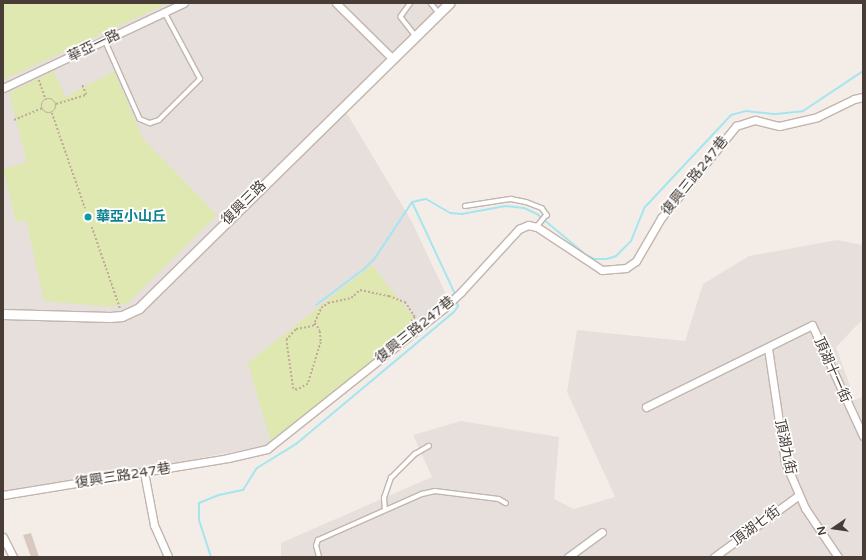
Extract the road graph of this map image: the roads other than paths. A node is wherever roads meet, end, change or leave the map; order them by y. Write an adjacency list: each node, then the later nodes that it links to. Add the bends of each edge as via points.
1 (184, 3): 6 (street, 華亞一路)
2 (336, 3): 10 (street)
3 (411, 3): 8 (lane, via 401,17)
4 (431, 3): 7 (lane)
5 (449, 3): 7 (street, 復興三路)
6 (164, 12): 9 (street, 華亞一路); 9 (lane, via 200,79 158,120 150,123 140,119)
7 (439, 13): 8 (street, 復興三路)
8 (415, 35): 10 (street, 復興三路)
9 (105, 40): 11 (street, 華亞一路)
10 (391, 57): 15 (street, 復興三路, via 139,308 122,316 110,317)
11 (3, 88)
12 (863, 98): 14 (street, 復興三路247巷, via 854,99 817,117 779,126 755,120 744,121 736,126 661,218 636,261 626,268 602,270)
13 (465, 206): 14 (lane, via 511,199 542,208 547,214)
14 (540, 224): 20 (street, 復興三路247巷, via 519,229 462,292 267,449)
15 (3, 314)
16 (768, 348): 17 (street); 18 (street, 頂湖十一街, via 812,325); 22 (street, 頂湖九街, via 785,462)
17 (646, 407)
18 (863, 436)
19 (429, 446): 24 (lane, via 415,454 391,478 384,498)
20 (144, 472): 21 (street, 復興三路247巷); 28 (street, via 154,525)
21 (3, 495)
22 (799, 495): 31 (street, 頂湖七街); 32 (street, 頂湖九街)
23 (506, 503): 24 (lane, via 499,499 436,491 422,494)
24 (385, 510): 29 (lane, via 318,540 316,546)
25 (602, 532): 30 (street)
26 (3, 537): 27 (street)
27 (13, 557)
28 (168, 557)
29 (319, 557)
30 (568, 557)
31 (714, 557)
32 (838, 557)

